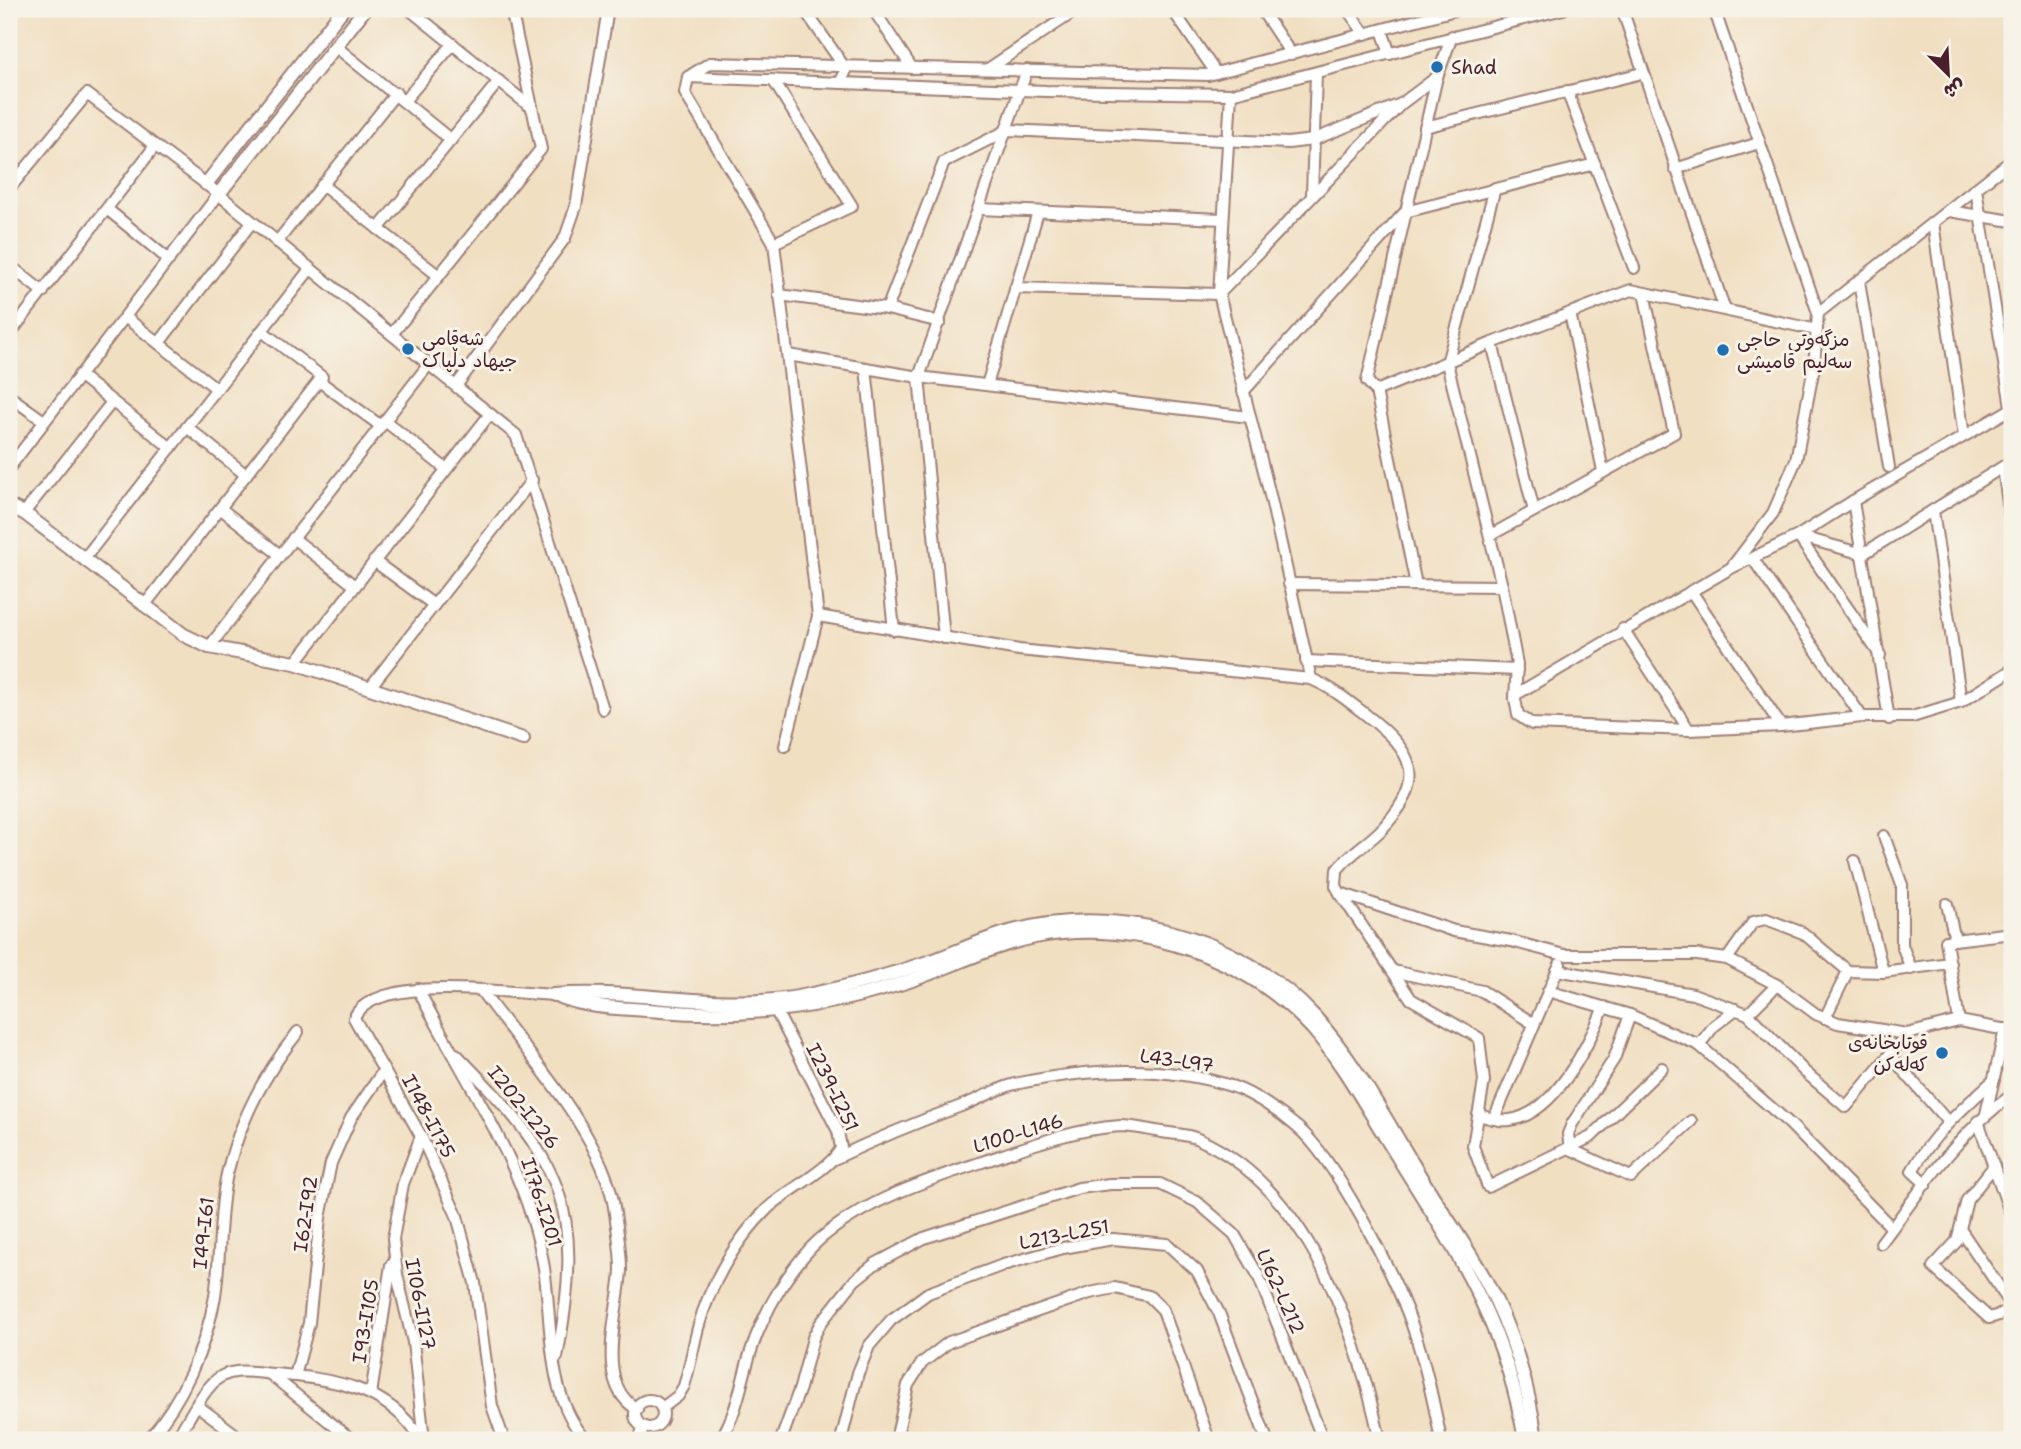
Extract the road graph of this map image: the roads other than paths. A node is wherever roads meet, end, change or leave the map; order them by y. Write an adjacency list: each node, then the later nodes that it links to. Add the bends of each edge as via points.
1 (343, 9): 52 (street)
2 (365, 9): 21 (street)
3 (409, 9): 20 (street)
4 (511, 9): 41 (street)
5 (608, 9): 103 (street, via 576,206 565,238)
6 (804, 9): 24 (street)
7 (873, 9): 25 (street)
8 (1078, 9): 26 (street)
9 (1172, 9): 28 (street)
10 (1261, 9): 22 (street)
11 (1348, 9): 18 (street)
12 (1459, 9): 16 (street)
13 (1563, 9): 19 (street)
14 (1622, 9): 30 (street)
15 (1714, 9): 47 (street)
16 (1438, 12): 17 (street)
17 (1382, 30): 18 (street); 23 (street)
18 (1365, 34): 22 (street)
19 (1452, 36): 23 (street); 32 (street)
20 (453, 44): 34 (street); 39 (street)
21 (335, 46): 39 (street); 57 (street)
22 (1291, 54): 28 (street)
23 (1390, 54): 29 (street)
24 (843, 65): 25 (street); 31 (street, via 710,63); 35 (street)
25 (912, 68): 26 (street)
26 (988, 69): 27 (street)
27 (1027, 70): 28 (street); 36 (street)
28 (1216, 73)
29 (1316, 73): 38 (street); 46 (street)
30 (1642, 73): 37 (street); 51 (street)
31 (688, 77): 33 (street); 71 (street, via 685,93)
32 (1437, 77): 40 (street); 42 (street)
33 (773, 80): 35 (street); 71 (street, via 852,206)
34 (499, 81): 41 (street); 45 (street)
35 (840, 83): 36 (street)
36 (1022, 90): 38 (street); 43 (street)
37 (1567, 91): 42 (street); 50 (street)
38 (1231, 94): 44 (street)
39 (400, 97): 45 (street); 53 (street)
40 (1401, 104): 46 (street); 58 (street)
41 (532, 108): 76 (street, via 541,149)
42 (1425, 127): 63 (street)
43 (1009, 130): 44 (street); 60 (street); 83 (street, via 944,162)
44 (1228, 138): 46 (street, via 1289,143); 65 (street)
45 (451, 140): 69 (street)
46 (1313, 140): 58 (street)
47 (1759, 143): 51 (street); 86 (street)
48 (155, 146): 52 (street); 55 (street, via 88,94); 59 (street)
49 (2012, 160): 56 (street)
50 (1595, 164): 54 (street); 74 (street)
51 (1675, 169): 84 (street)
52 (206, 184): 57 (street)
53 (322, 185): 69 (street); 70 (street)
54 (1495, 188): 63 (street); 96 (street)
55 (9, 189)
56 (1976, 189): 61 (street); 64 (street)
57 (218, 195): 67 (street); 72 (street)
58 (1312, 195): 81 (street)
59 (107, 209): 72 (street); 79 (street)
60 (979, 209): 62 (street); 88 (street)
61 (1949, 211): 64 (street); 68 (street)
62 (1038, 212): 65 (street); 78 (street)
63 (1405, 212): 105 (street, via 1367,381); 106 (street)
64 (1980, 216): 66 (street); 109 (street)
65 (1223, 219): 81 (street)
66 (2012, 221)
67 (252, 222): 70 (street); 94 (street)
68 (1933, 223): 77 (street); 115 (street)
69 (378, 229): 76 (street)
70 (277, 242): 75 (street)
71 (774, 243): 82 (street)
72 (169, 260): 87 (street)
73 (9, 265): 79 (street)
74 (1634, 268)
75 (310, 269): 90 (street); 91 (street)
76 (439, 276): 91 (street)
77 (1859, 281): 86 (street); 118 (street)
78 (1015, 288): 81 (street); 102 (street)
79 (43, 292): 92 (street)
80 (1644, 293): 84 (street); 85 (street, via 1632,290); 121 (street, via 1674,433)
81 (1219, 294): 106 (street)
82 (779, 295): 83 (street); 95 (street)
83 (887, 309): 88 (street)
84 (1725, 310): 89 (street)
85 (1570, 313): 93 (street); 121 (street)
86 (1818, 313): 89 (street)
87 (125, 317): 94 (street); 99 (street)
88 (940, 323): 100 (street)
89 (1817, 330): 139 (street, via 1802,436 1788,484 1773,513)
90 (262, 331): 101 (street, via 322,377); 104 (street)
91 (392, 334): 97 (street)
92 (9, 335)
93 (1492, 343): 96 (street); 127 (street)
94 (159, 344): 104 (street)
95 (788, 355): 98 (street); 147 (street)
96 (1447, 363): 105 (street); 131 (street)
97 (429, 364): 103 (street); 113 (street)
98 (866, 368): 100 (street); 149 (street)
99 (79, 375): 108 (street); 112 (street)
100 (919, 377): 102 (street); 150 (street)
101 (320, 381): 113 (street); 122 (street)
102 (987, 385): 111 (street)
103 (456, 386): 110 (street)
104 (217, 389): 114 (street)
105 (1376, 391): 141 (street)
106 (1243, 392): 111 (street)
107 (9, 396): 112 (street)
108 (112, 402): 116 (street); 129 (street)
109 (2012, 412): 115 (street)
110 (490, 414): 120 (street); 123 (street, via 516,435)
111 (1249, 417): 140 (street)
112 (44, 421): 119 (street)
113 (383, 424): 120 (street); 133 (street)
114 (187, 427): 116 (street); 122 (street)
115 (1964, 436): 124 (street)
116 (171, 448): 136 (street)
117 (2008, 464): 128 (street); 130 (street)
118 (1889, 467)
119 (9, 468)
120 (446, 469): 138 (street)
121 (1603, 471): 127 (street)
122 (246, 475): 126 (street)
123 (532, 480): 145 (street); 161 (street)
124 (1853, 501): 132 (street); 134 (street)
125 (9, 506): 129 (street)
126 (220, 508): 135 (street); 146 (street)
127 (1534, 511): 131 (street)
128 (1933, 511): 134 (street); 160 (street)
129 (24, 513): 136 (street)
130 (2012, 533)
131 (1490, 535): 143 (street)
132 (1798, 536): 134 (street); 137 (street); 152 (street)
133 (293, 538): 135 (street); 142 (street)
134 (1863, 554): 152 (street)
135 (280, 555): 151 (street)
136 (84, 559): 146 (street)
137 (1753, 559): 139 (street); 162 (street)
138 (374, 561): 142 (street); 145 (street)
139 (1731, 568): 144 (street)
140 (1289, 584): 141 (street); 153 (street)
141 (1416, 585): 143 (street)
142 (355, 586): 154 (street)
143 (1502, 586): 155 (street)
144 (1690, 591): 148 (street); 164 (street)
145 (434, 605): 158 (street)
146 (144, 606): 151 (street)
147 (818, 616): 149 (street); 167 (street)
148 (1623, 629): 159 (street); 165 (street)
149 (894, 630): 150 (street)
150 (944, 638): 157 (street, via 1019,650)
151 (209, 647): 154 (street)
152 (1880, 655): 163 (street)
153 (1306, 661): 155 (street); 157 (street)
154 (295, 663): 158 (street)
155 (1517, 670): 159 (street)
156 (2012, 670): 160 (street)
157 (1311, 679): 170 (street, via 1334,690 1390,733 1412,767 1406,790 1389,819 1337,870)
158 (371, 686): 166 (street)
159 (1515, 695): 165 (street, via 1518,715 1532,724)
160 (1961, 702): 163 (street)
161 (603, 709)
162 (1863, 717): 163 (street); 164 (street)
163 (1889, 719)
164 (1782, 726): 165 (street)
165 (1689, 730)
166 (523, 738)
167 (785, 746)
168 (1884, 836): 177 (street, via 1902,885 1902,946)
169 (1855, 861): 181 (street)
170 (1340, 893): 174 (street, via 1454,931); 179 (street)
171 (1947, 904): 173 (street)
172 (2012, 933): 173 (street)
173 (1955, 940): 176 (street, via 1946,941)
174 (1564, 955): 175 (street); 178 (street)
175 (1727, 958): 180 (street, via 1753,922 1766,919 1810,937); 182 (street)
176 (1950, 963): 177 (street); 193 (street)
177 (1910, 969): 181 (street)
178 (1557, 970): 184 (street); 189 (street, via 1693,994)
179 (1393, 971): 194 (street, via 1482,991); 206 (street, via 1411,999 1479,1038 1484,1081)
180 (1848, 971): 181 (street); 192 (street)
181 (1883, 972)
182 (1777, 985): 190 (street); 192 (street, via 1801,1006)
183 (418, 989): 185 (street, I148-I175); 198 (street, I176-I201); 202 (street, I148-I175, via 377,997 354,1016)
184 (1548, 991): 188 (street); 194 (street)
185 (482, 992): 186 (street, I148-I175); 229 (street, via 568,1108 606,1174 621,1266 613,1375 621,1396)
186 (553, 995): 187 (street, via 591,1005 718,1015)
187 (775, 1006): 205 (street, via 884,989 1033,937 1082,932 1141,937 1217,960 1264,987 1312,1029); 213 (street, I239-I251, via 838,1130 842,1144)
188 (1604, 1007): 191 (street); 208 (street, via 1585,1048 1556,1089 1517,1119)
189 (1736, 1009): 190 (street); 199 (street)
190 (1748, 1014): 200 (street, via 1846,1107)
191 (1630, 1015): 199 (street); 212 (street, via 1614,1059 1572,1124)
192 (1825, 1018): 197 (street)
193 (1959, 1021): 195 (street); 197 (street)
194 (1534, 1024): 208 (street)
195 (2008, 1030): 203 (street)
196 (298, 1032): 232 (street, I49-I61, via 275,1060 240,1133 227,1175 211,1311 183,1393)
197 (1907, 1034): 200 (street)
198 (446, 1044): 223 (street, I176-I201, via 520,1182 544,1266); 223 (street, I202-I226, via 512,1114 541,1151 557,1184 566,1216 570,1271)
199 (1699, 1045): 217 (street, via 1790,1124)
200 (1890, 1055): 210 (street)
201 (1662, 1068): 212 (street, via 1601,1129)
202 (384, 1070): 211 (street, I148-I175); 225 (street, I62-I92, via 351,1118 331,1163 309,1323)
203 (1994, 1080): 207 (street); 210 (street)
204 (2012, 1095): 207 (street)
205 (1373, 1106): 249 (street, via 1481,1296 1504,1354); 250 (street, via 1496,1302 1521,1371)
206 (1478, 1115): 208 (street); 212 (street, via 1473,1146 1488,1187)
207 (1982, 1118): 214 (street); 215 (street)
208 (1494, 1119)
209 (1690, 1121): 212 (street, via 1630,1177)
210 (1948, 1122): 215 (street, via 1912,1171)
211 (421, 1136): 220 (street, I106-I127, via 397,1205); 237 (street, I148-I175, via 466,1241 492,1406)
212 (1570, 1149)
213 (834, 1159): 228 (street, I239-I251, via 777,1199 733,1252 705,1303 682,1390); 248 (street, L43-L97, via 906,1125 1012,1085 1132,1071 1191,1076 1237,1088 1298,1127 1331,1169 1371,1235 1411,1320)
214 (1994, 1166): 216 (street); 218 (street, via 1967,1200)
215 (1926, 1184): 217 (street)
216 (2012, 1218)
217 (1892, 1228): 219 (street)
218 (1960, 1229): 221 (street); 222 (street, via 1957,1241 1933,1267 1989,1318)
219 (1881, 1243)
220 (393, 1254): 226 (street, I93-I105); 236 (street, I106-I127, via 412,1342)
221 (2012, 1306)
222 (2012, 1311)
223 (556, 1366): 238 (street, I176-I201, via 561,1399)
224 (270, 1374): 225 (street); 227 (street, via 225,1374); 235 (street)
225 (295, 1376): 226 (street, via 341,1382)
226 (371, 1394): 236 (street, via 407,1419)
227 (198, 1406): 233 (street); 234 (street)
228 (662, 1408): 229 (street, via 648,1401); 230 (street, via 662,1419)
229 (637, 1409): 230 (street, via 637,1420)
230 (647, 1427): 239 (street); 240 (street)
231 (900, 1438): 244 (street, via 908,1385 934,1351 975,1331 1115,1288 1149,1296 1163,1310)
232 (148, 1440)
233 (176, 1440)
234 (243, 1440)
235 (352, 1440)
236 (423, 1440)
237 (504, 1440)
238 (586, 1440)
239 (639, 1440)
240 (649, 1440)
241 (720, 1440): 247 (street, L100-L146, via 733,1419 752,1349 793,1270 820,1240 867,1207 952,1172 1058,1136 1122,1126 1196,1138 1242,1163 1290,1211 1317,1255 1367,1380)
242 (781, 1440): 246 (street, L162-L212, via 820,1324 855,1280 875,1264 925,1238 1079,1188 1110,1184 1160,1184 1198,1202 1234,1234 1258,1275)
243 (841, 1440): 245 (street, L213-L251, via 869,1346 891,1320 928,1293 1003,1265 1113,1239 1167,1244 1197,1271 1219,1314)
244 (1209, 1440)
245 (1267, 1440)
246 (1323, 1440)
247 (1380, 1440)
248 (1441, 1440)
249 (1525, 1440)
250 (1536, 1440)

